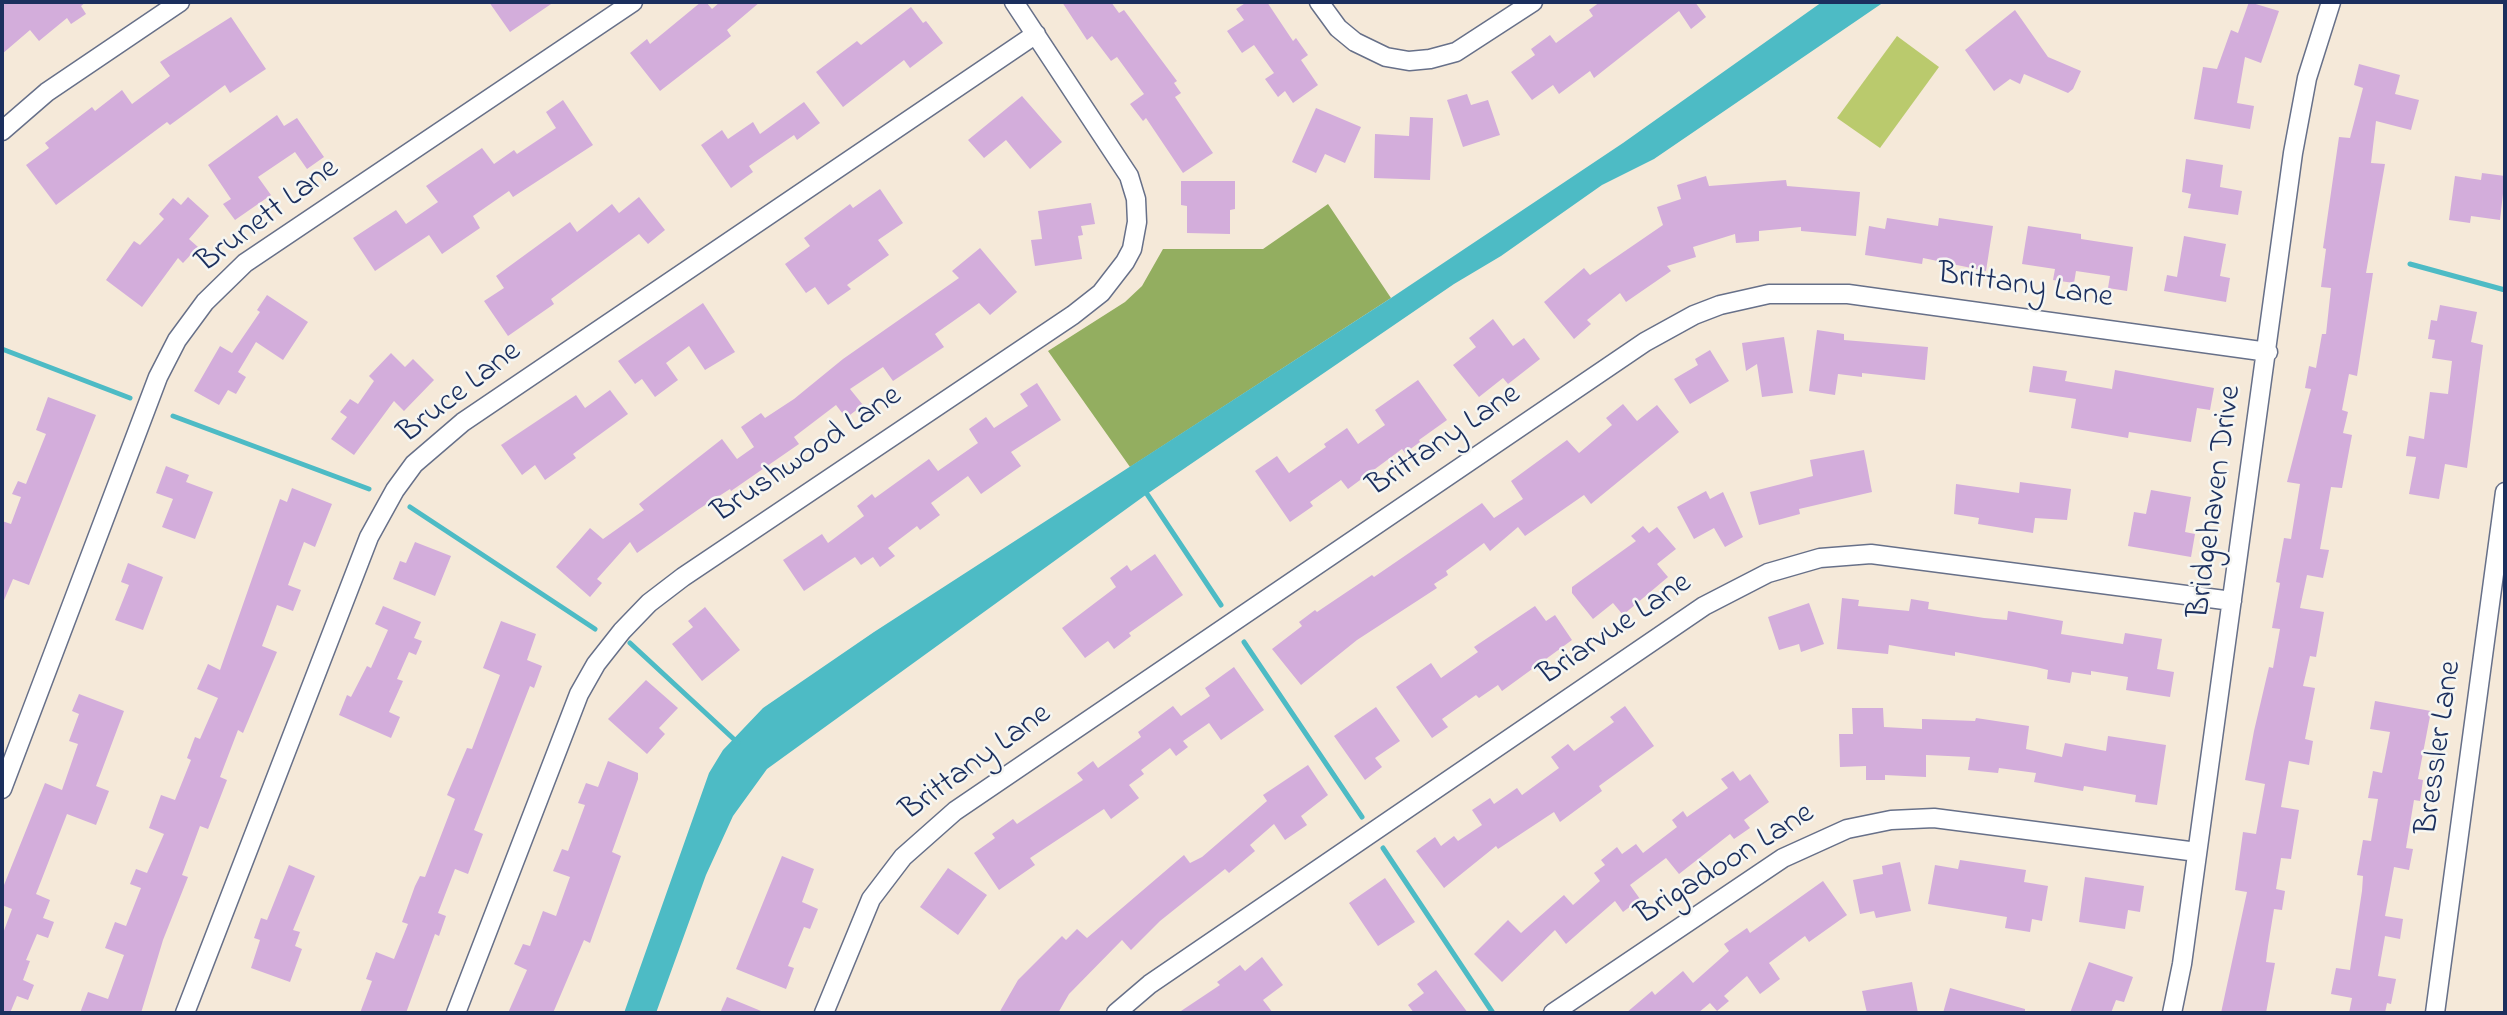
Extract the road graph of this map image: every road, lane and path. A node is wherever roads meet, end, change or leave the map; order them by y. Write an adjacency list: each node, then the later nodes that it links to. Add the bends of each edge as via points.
1 (180, 2): 8 (street, via 47,92)
2 (633, 2): 12 (street, Brunett Lane, via 245,263 205,302 177,340 158,377)
3 (1014, 2): 7 (street, Brushwood Lane)
4 (1320, 2): 5 (street, via 1338,28 1355,42 1387,57 1409,61 1456,52)
5 (1534, 2)
6 (2331, 2): 9 (street, Bridgehaven Drive, via 2300,111)
7 (1036, 34): 14 (street, Bruce Lane, via 463,422 414,464 369,537); 15 (street, Brushwood Lane, via 1129,176 1137,222 1125,262 1087,304 683,577 622,631 579,694)
8 (2, 131)
9 (2268, 352): 11 (street, Bridgehaven Drive); 16 (street, Brittany Lane, via 1838,293 1769,294 1694,315 1645,342 955,811 904,857 871,899)
10 (2505, 492): 20 (street, Bressler Lane)
11 (2232, 601): 13 (street, Bridgehaven Drive); 17 (street, Briarvue Lane, via 1871,554 1820,558 1761,575 1704,606 1150,984)
12 (2, 789)
13 (2197, 852): 18 (street, Brigadoon Lane, via 1934,818 1847,829 1783,858); 19 (street, Bridgehaven Drive)
14 (185, 1013)
15 (456, 1013)
16 (824, 1013)
17 (1116, 1013)
18 (1553, 1013)
19 (2172, 1013)
20 (2435, 1013)

